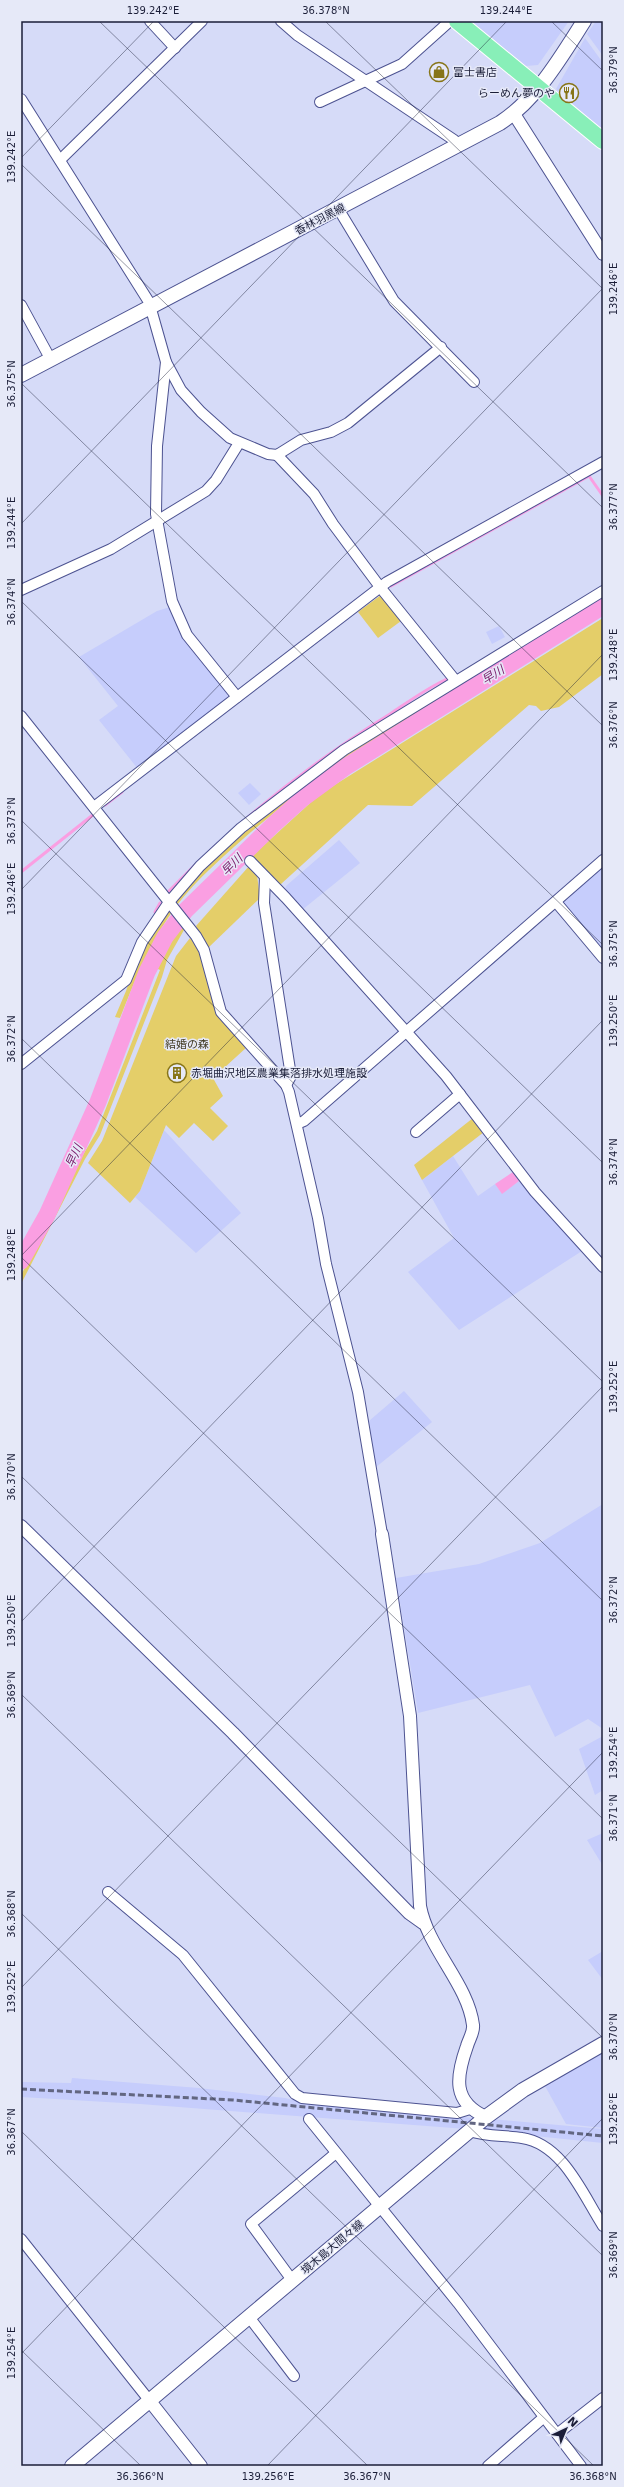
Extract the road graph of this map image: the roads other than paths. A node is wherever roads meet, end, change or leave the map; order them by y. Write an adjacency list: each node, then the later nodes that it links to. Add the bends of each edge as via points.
1 (150, 21): 7 (street)
2 (202, 21): 7 (street)
3 (281, 21): 8 (street)
4 (450, 21): 8 (street, via 412,57)
5 (456, 21): 9 (highway)
6 (584, 21): 9 (main road, 香林羽黒線)
7 (175, 48): 15 (street)
8 (367, 82): 11 (street); 14 (street, via 454,140)
9 (537, 89): 12 (main road, 香林羽黒線); 13 (highway)
10 (21, 99): 15 (street)
11 (320, 102)
12 (514, 114): 14 (main road, 香林羽黒線); 17 (street)
13 (603, 141)
14 (459, 146): 16 (main road, 香林羽黒線)
15 (60, 160): 19 (street)
16 (339, 210): 19 (main road, 香林羽黒線); 20 (street, via 394,301)
17 (603, 254)
18 (21, 305): 21 (street)
19 (152, 307): 21 (main road, 香林羽黒線); 22 (street)
20 (441, 347): 24 (street); 26 (street, via 343,426 301,440)
21 (51, 360): 23 (main road, 香林羽黒線)
22 (166, 362): 25 (street, via 192,403 221,431); 28 (street, via 157,446)
23 (21, 375)
24 (474, 382)
25 (239, 443): 26 (street); 28 (street, via 211,487)
26 (276, 455): 29 (street, via 314,494)
27 (603, 462): 29 (street)
28 (157, 521): 30 (street, via 94,558); 33 (street, via 172,601 180,623)
29 (380, 587): 32 (street); 33 (street)
30 (21, 590)
31 (603, 591): 32 (street)
32 (455, 680): 40 (street, via 344,750 265,809 200,866)
33 (237, 697): 35 (street)
34 (21, 716): 35 (street)
35 (94, 808): 40 (street)
36 (603, 860): 39 (street)
37 (250, 861): 38 (street)
38 (264, 877): 42 (street, via 294,907); 44 (street, via 264,903 291,1076)
39 (556, 902): 41 (street); 42 (street)
40 (170, 904): 43 (street, via 142,942 126,980); 44 (street, via 204,950 221,1012)
41 (603, 958)
42 (405, 1032): 45 (street); 46 (street, via 304,1121)
43 (21, 1064)
44 (286, 1085): 46 (street)
45 (460, 1094): 47 (street); 48 (street, via 535,1192)
46 (297, 1124): 50 (street, via 326,1264 358,1392)
47 (416, 1132)
48 (603, 1267)
49 (21, 1526): 52 (street, via 233,1733 409,1913)
50 (382, 1534): 52 (street, via 410,1716 420,1906)
51 (108, 1892): 54 (street, via 183,1955 295,2094 312,2099 457,2113)
52 (424, 1923): 54 (street, via 471,2011 473,2028 459,2074 463,2098)
53 (603, 2044): 55 (main road, 境木島大間々線, via 523,2090)
54 (470, 2109): 55 (street)
55 (486, 2117): 57 (main road, 境木島大間々線)
56 (310, 2119): 58 (street)
57 (470, 2131): 59 (main road, 境木島大間々線); 60 (street, via 523,2138 538,2142 551,2150)
58 (336, 2153): 59 (street); 62 (street, via 251,2224)
59 (379, 2207): 62 (main road, 境木島大間々線); 67 (street, via 462,2308)
60 (603, 2226)
61 (21, 2239): 66 (street)
62 (292, 2280): 63 (main road, 境木島大間々線)
63 (249, 2317): 64 (street); 66 (main road, 境木島大間々線)
64 (294, 2376)
65 (603, 2398): 68 (street)
66 (149, 2400): 69 (main road, 境木島大間々線); 70 (street)
67 (543, 2418): 68 (street); 71 (street)
68 (557, 2434): 72 (street)
69 (72, 2466)
70 (201, 2466)
71 (488, 2466)
72 (581, 2466)

